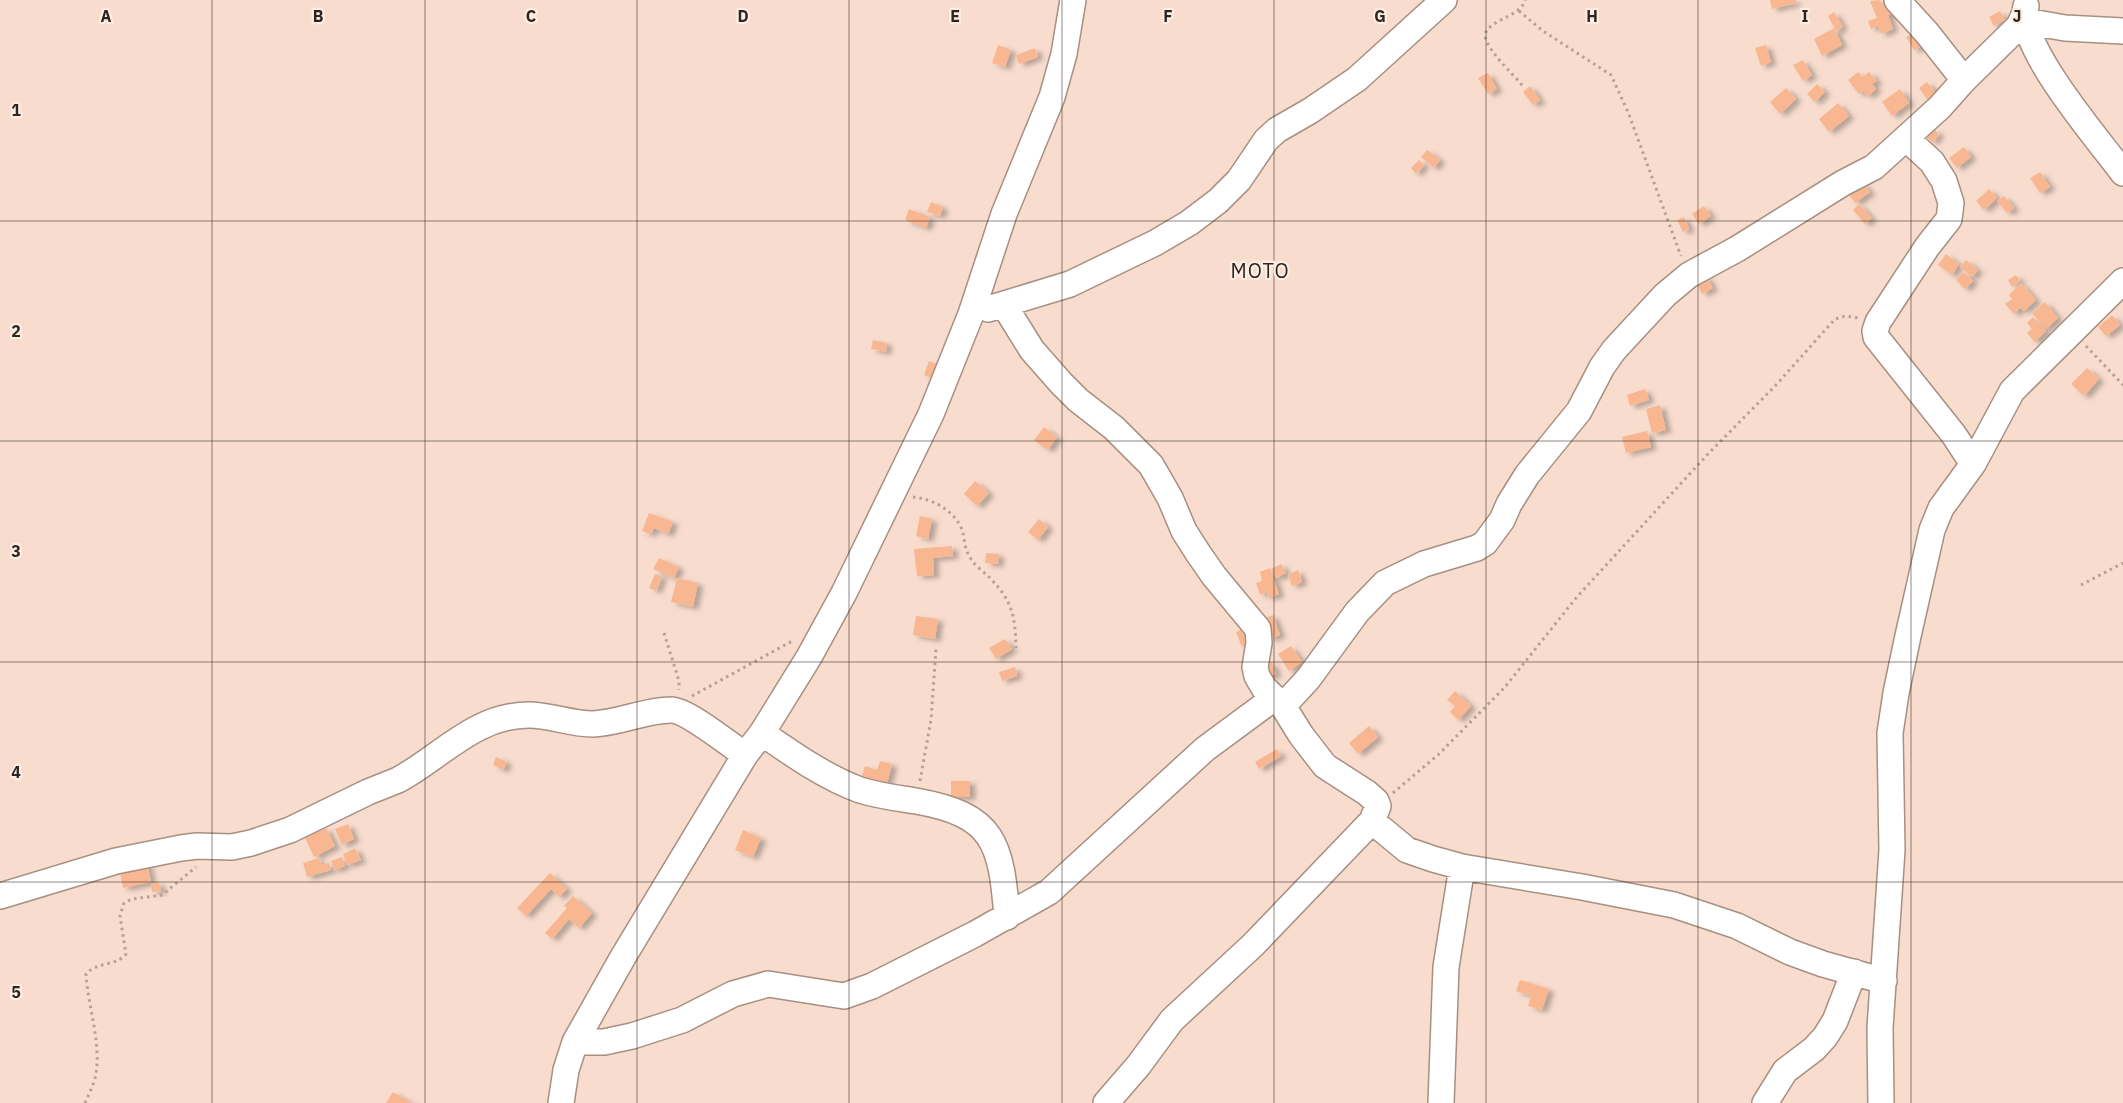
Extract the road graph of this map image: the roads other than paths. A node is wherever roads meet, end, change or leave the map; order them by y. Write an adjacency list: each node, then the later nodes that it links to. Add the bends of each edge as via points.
1 (1073, 0): 11 (street, via 1064,54 1052,97 1004,214)
2 (1444, 0): 10 (street, via 1357,79 1277,130 1266,140 1239,180 1189,223 1156,243 1079,280)
3 (1897, 0): 6 (street)
4 (2026, 12): 5 (street, via 2065,28); 6 (street, via 2019,26); 8 (street, via 2032,43 2044,66)
5 (2123, 31)
6 (1964, 80): 7 (street)
7 (1907, 139): 12 (street, via 1932,162 1944,181 1951,203 1949,219 1927,247 1875,331 1879,344 1954,435); 13 (street, via 1874,167 1737,250 1689,275 1665,295 1614,350 1579,411 1527,475 1485,543 1424,564 1385,584 1357,612 1308,679)
8 (2123, 172)
9 (2123, 281): 12 (street, via 2012,391)
10 (1004, 305): 11 (street); 13 (street, via 1032,350 1061,383 1151,465 1184,532 1214,576 1258,630 1257,676)
11 (971, 314): 14 (street, via 931,414 844,593)
12 (1973, 464): 21 (street, via 1941,508 1932,530 1896,694 1890,733 1892,850)
13 (1278, 702): 16 (street, via 1325,766 1376,801); 19 (street, via 1205,749 1049,892)
14 (762, 732): 15 (street); 19 (street, via 790,752 858,789 917,801 974,819 993,842 1000,859)
15 (745, 755): 18 (street, via 676,707 617,722 593,724 530,715 514,716 477,728 453,741 413,772 290,830 250,843 218,848 197,846 116,861); 22 (street, via 623,956)
16 (1375, 814): 17 (street, via 1407,850); 24 (street, via 1253,945 1172,1020)
17 (1462, 867): 20 (street, via 1674,905 1737,926 1790,952); 25 (street, via 1446,968)
18 (0, 896)
19 (1006, 916): 22 (street, via 853,994 834,995 768,984 733,994 682,1020 639,1034 604,1042)
20 (1854, 972): 21 (street); 26 (street, via 1835,1022 1825,1037 1785,1071)
21 (1884, 981): 27 (street, via 1880,1028)
22 (575, 1042): 23 (street, via 566,1070)
23 (561, 1103)
24 (1106, 1103)
25 (1441, 1103)
26 (1765, 1103)
27 (1881, 1103)

